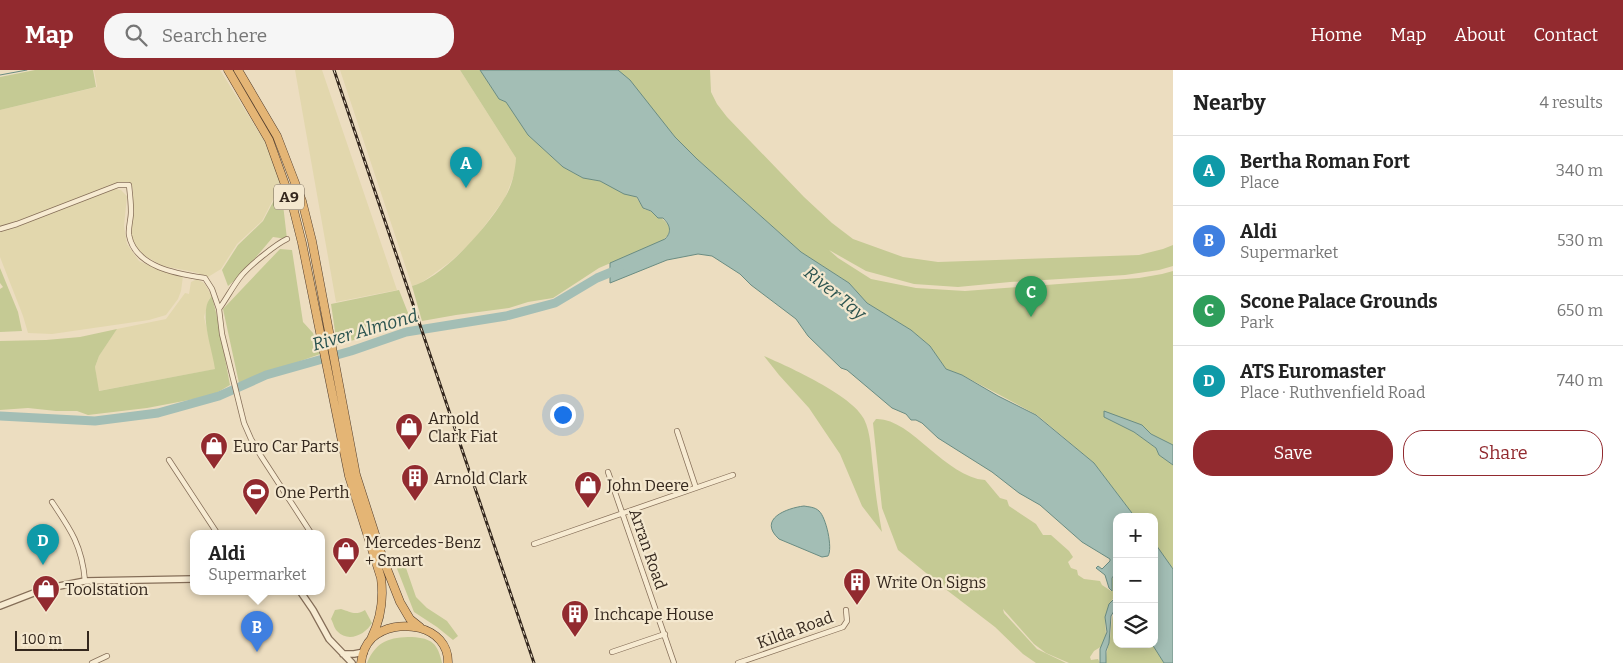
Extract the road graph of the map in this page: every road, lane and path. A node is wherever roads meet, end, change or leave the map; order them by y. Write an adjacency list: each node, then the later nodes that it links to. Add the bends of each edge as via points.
1 (228, 70): 6 (highway, A9, via 269,140 293,207)
2 (238, 70): 6 (highway, A9, via 277,136 302,201 312,241)
3 (0, 228): 5 (street, via 118,185 129,185 129,235 136,250 145,260 165,269 205,278)
4 (287, 239): 5 (street, via 277,243 241,275)
5 (219, 308): 16 (street, via 242,416 251,439)
6 (326, 334): 7 (highway, A9)
7 (333, 378): 23 (highway, A9, via 356,474 383,559 406,614); 25 (highway, A9, via 349,476 382,578 382,609)
8 (677, 431): 12 (street)
9 (169, 460): 15 (street)
10 (608, 472): 14 (street, Arran Road)
11 (733, 475): 12 (street)
12 (696, 488): 14 (street)
13 (52, 502): 19 (street, via 77,542)
14 (622, 513): 17 (street); 24 (street, Arran Road)
15 (214, 530)
16 (309, 530)
17 (534, 544)
18 (190, 579): 19 (street)
19 (85, 581): 21 (street, via 44,589)
20 (303, 595): 28 (street, via 329,639)
21 (0, 606)
22 (846, 610): 35 (street, Kilda Road, via 847,621 843,627)
23 (420, 627): 25 (highway, via 388,630); 33 (highway, via 439,638 448,654)
24 (665, 634): 27 (street); 34 (street, Arran Road)
25 (371, 639): 26 (highway)
26 (364, 652): 28 (street); 32 (highway)
27 (612, 652)
28 (342, 654): 31 (street)
29 (107, 656): 30 (street)
30 (92, 663)
31 (352, 663)
32 (360, 663)
33 (448, 663)
34 (674, 663)
35 (738, 663)

